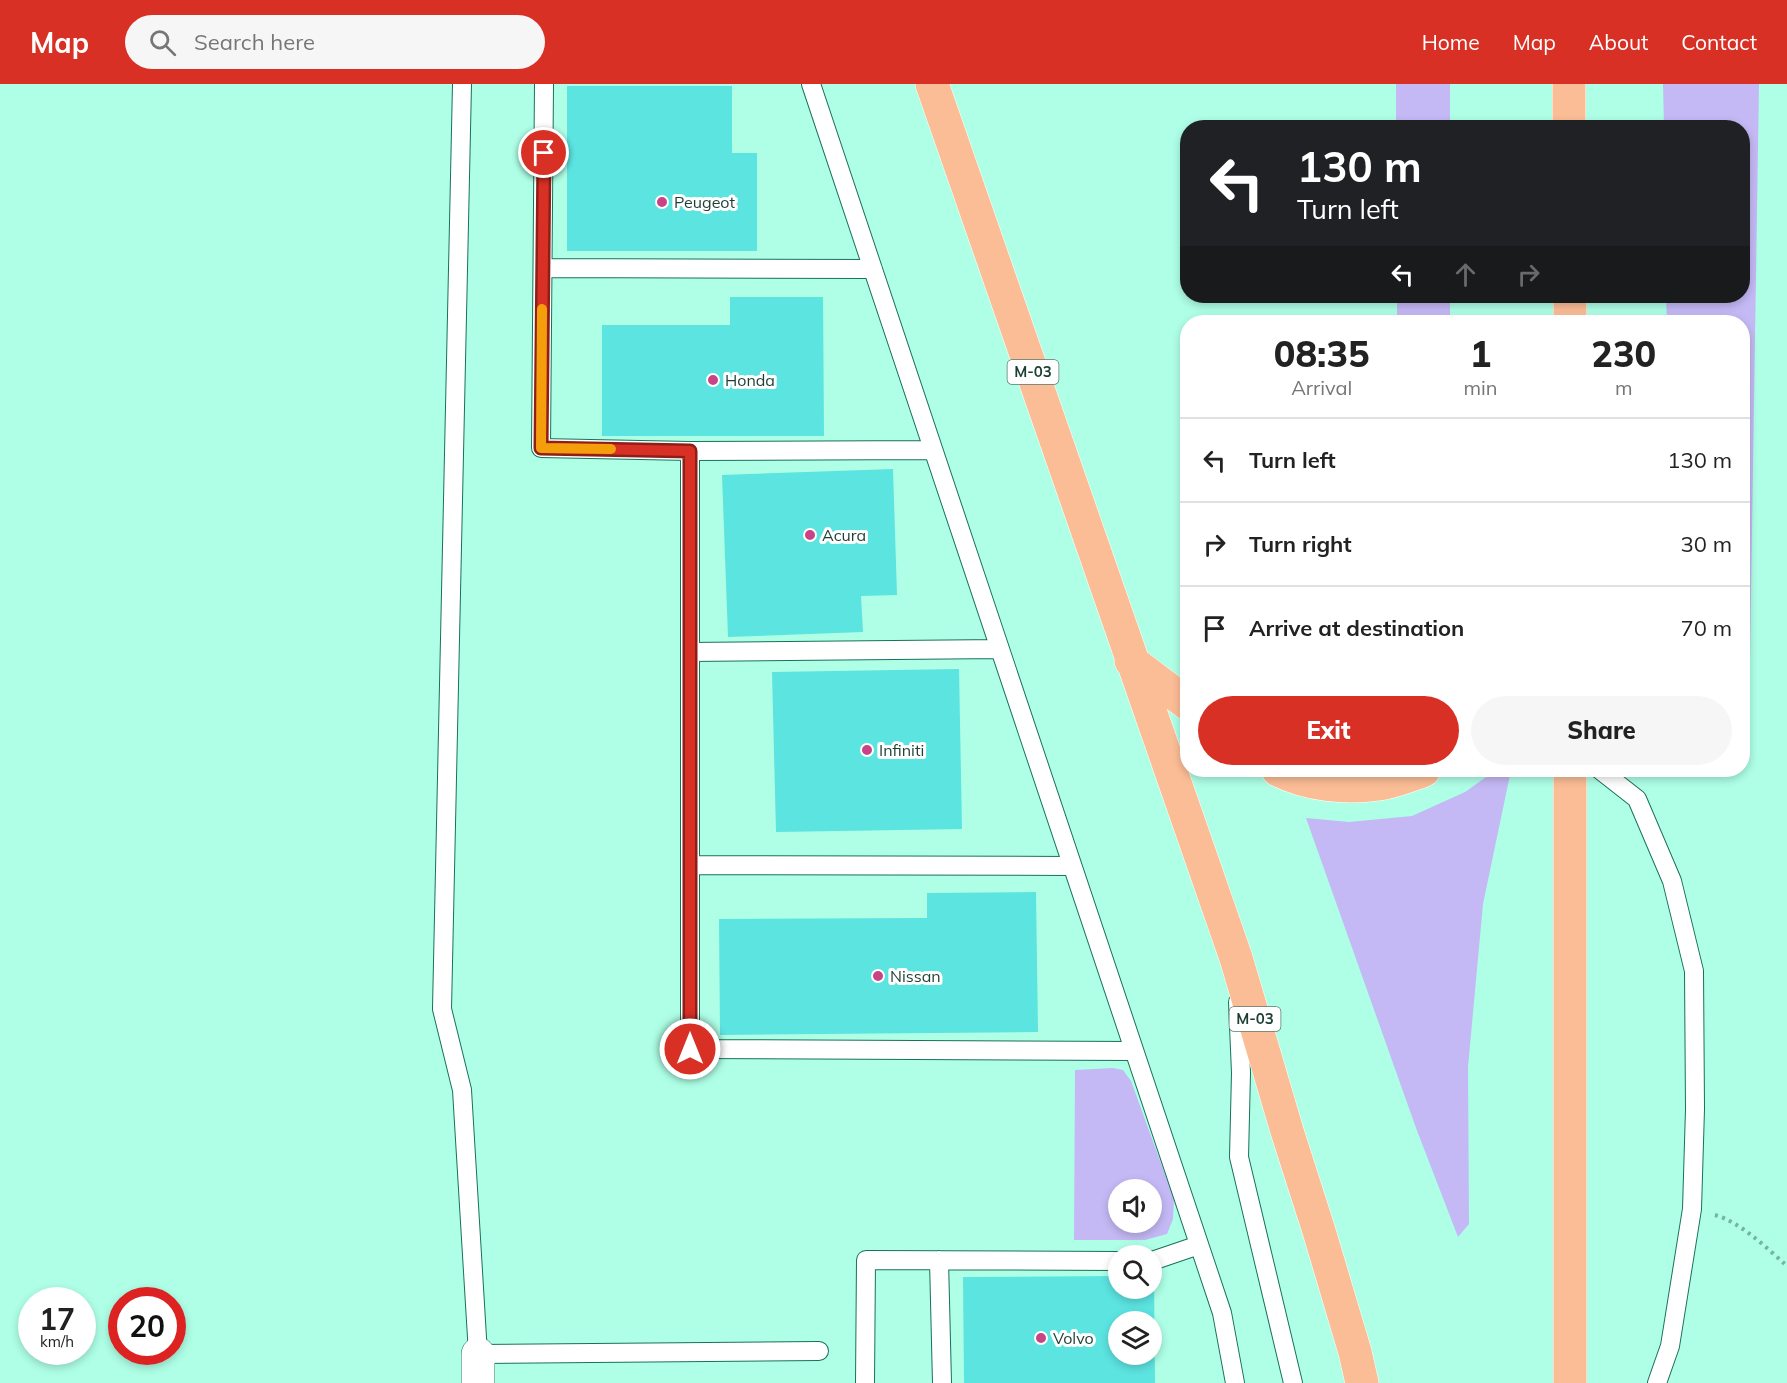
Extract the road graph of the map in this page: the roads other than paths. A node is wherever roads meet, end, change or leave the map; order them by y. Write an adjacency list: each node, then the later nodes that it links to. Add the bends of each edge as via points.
1 (462, 84): 28 (lane, via 442,1009 462,1090)
2 (544, 84): 7 (lane)
3 (811, 84): 8 (lane)
4 (932, 84): 13 (highway, М-03)
5 (1569, 84): 6 (highway)
6 (1569, 120)
7 (543, 268): 8 (lane); 10 (lane, via 541,448)
8 (873, 269): 9 (lane)
9 (933, 450): 10 (lane); 11 (lane)
10 (690, 451): 12 (lane)
11 (1000, 649): 12 (lane); 20 (lane)
12 (690, 652): 19 (lane)
13 (1131, 661): 14 (highway); 21 (highway, М-03)
14 (1180, 698)
15 (1292, 777): 16 (highway, via 1332,786 1380,784)
16 (1403, 777)
17 (1570, 777): 34 (highway)
18 (1609, 777): 35 (lane, via 1637,799 1672,881 1695,971 1692,1209 1670,1346)
19 (690, 865): 20 (lane); 22 (lane, via 690,1049)
20 (1072, 866): 22 (lane)
21 (1236, 958): 32 (lane, via 1241,1073 1239,1157); 33 (highway, М-03)
22 (1134, 1051): 23 (lane)
23 (1199, 1245): 24 (lane); 31 (lane, via 1222,1313)
24 (1162, 1258)
25 (939, 1260): 26 (lane); 29 (lane, via 866,1260); 30 (lane)
26 (1108, 1261)
27 (819, 1351): 28 (lane)
28 (478, 1368)
29 (866, 1383)
30 (942, 1383)
31 (1235, 1383)
32 (1293, 1383)
33 (1362, 1383)
34 (1570, 1383)
35 (1656, 1383)

